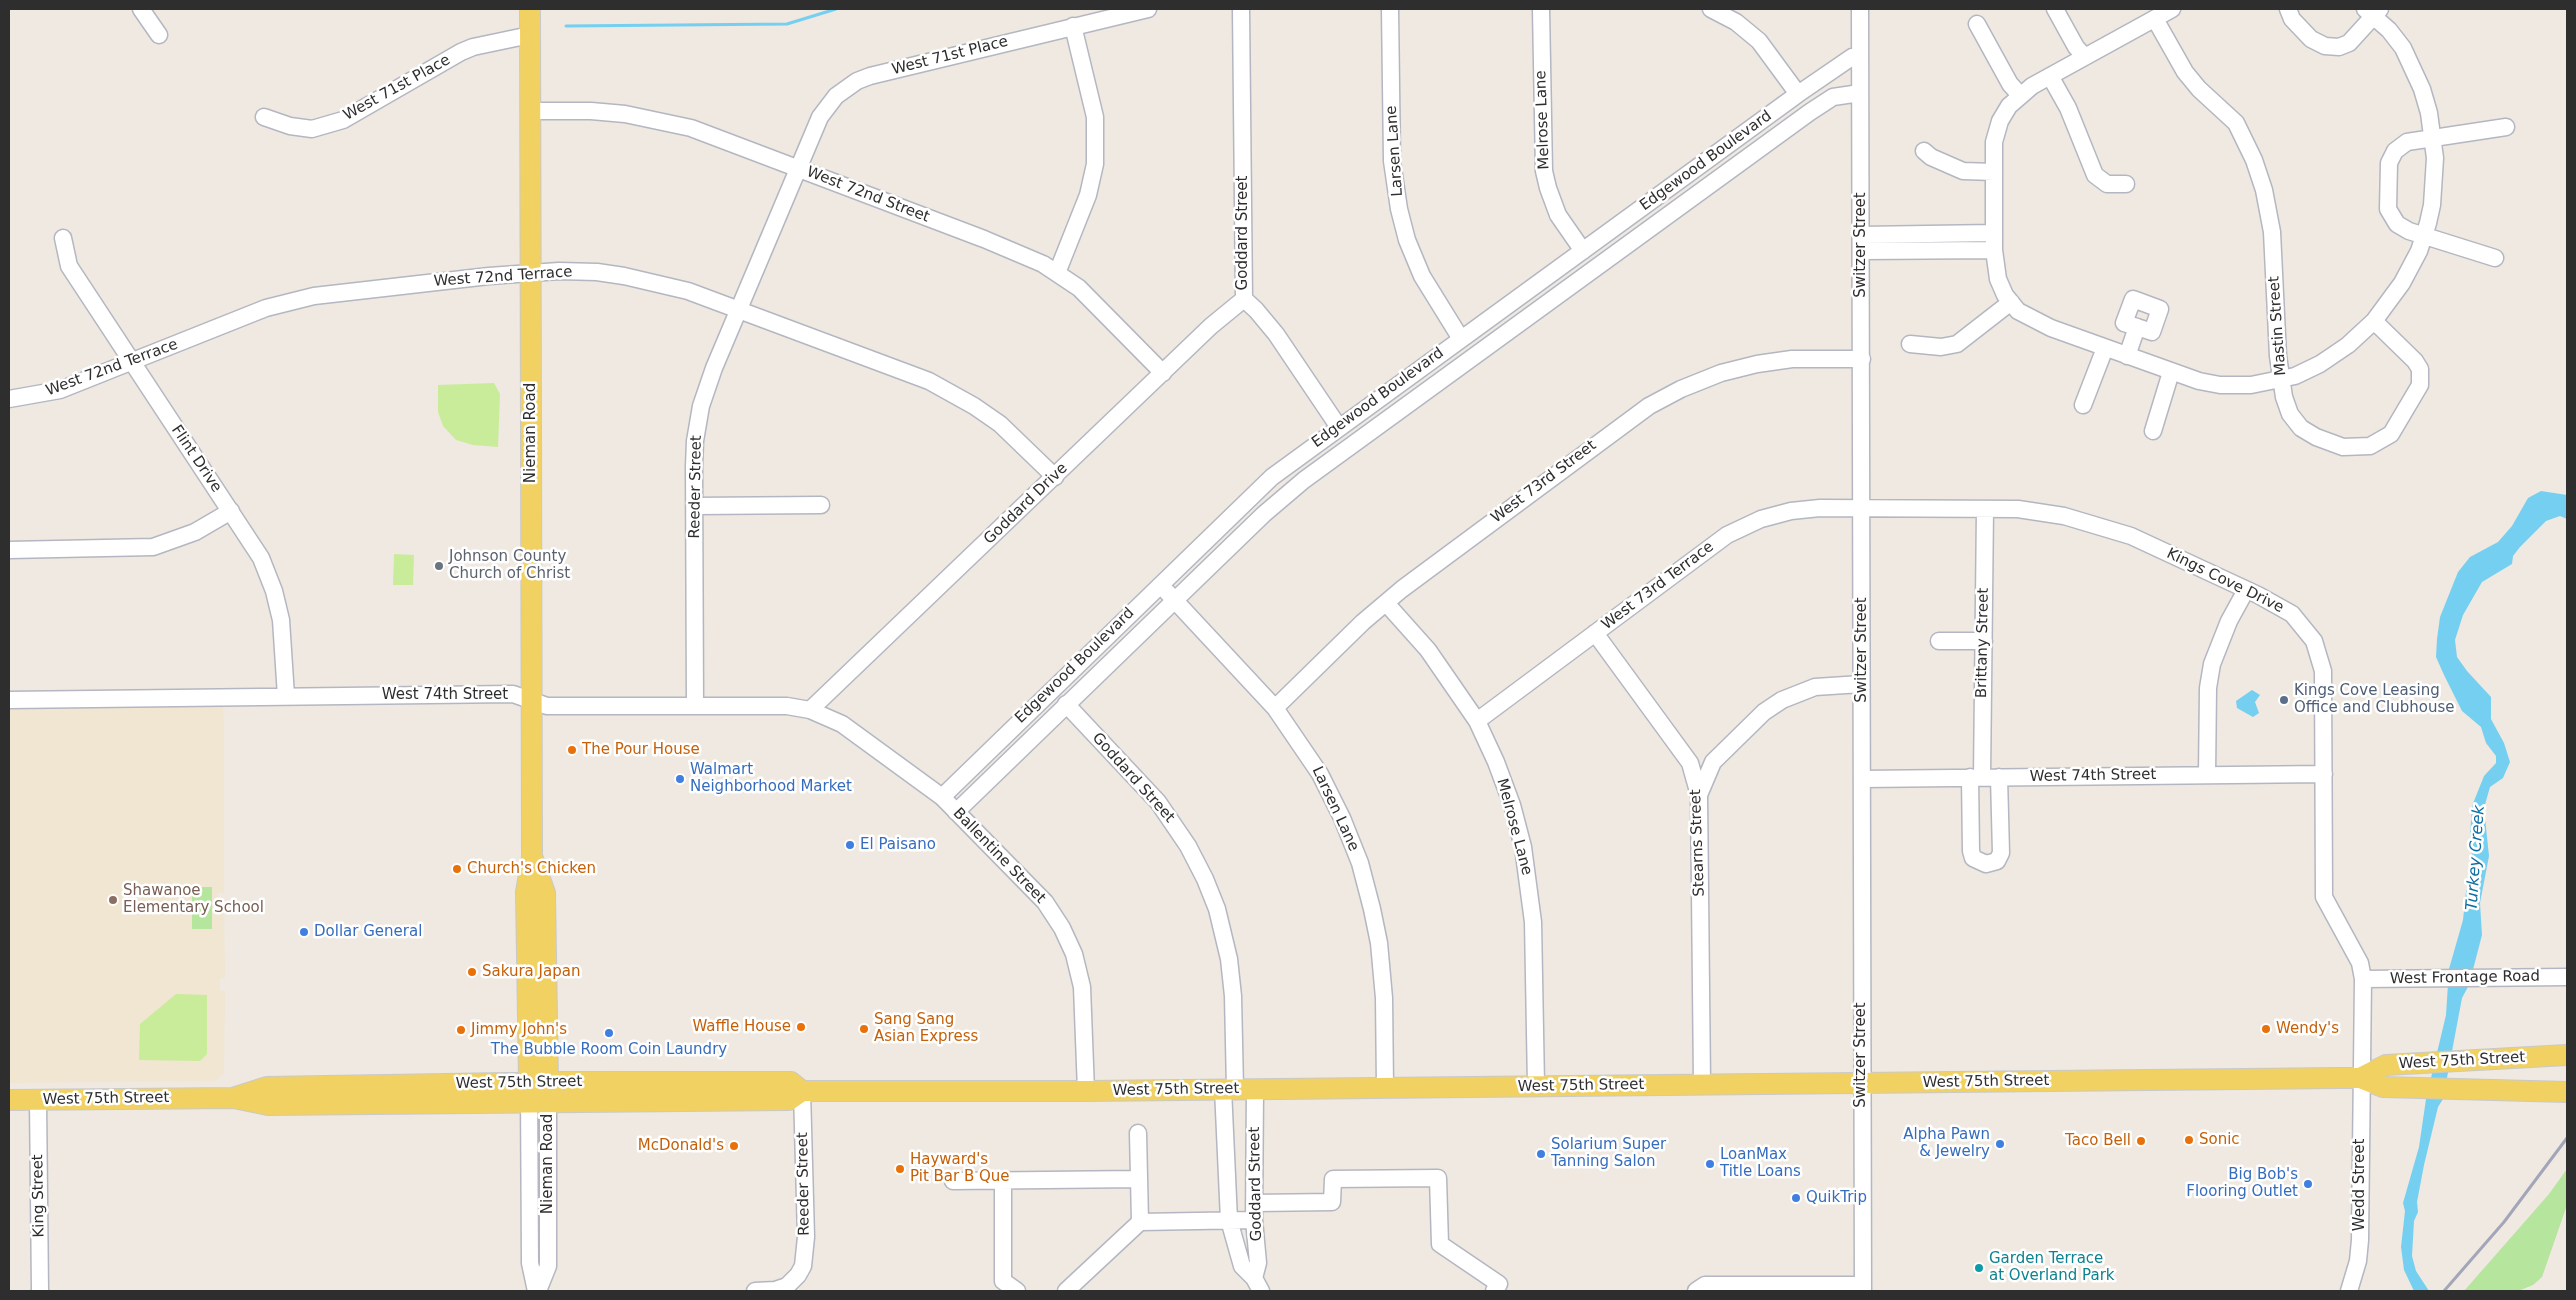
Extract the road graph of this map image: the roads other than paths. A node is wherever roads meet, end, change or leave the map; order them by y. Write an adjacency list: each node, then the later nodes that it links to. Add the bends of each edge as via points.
1 (141, 9): 16 (street)
2 (530, 9): 17 (main road, Nieman Road)
3 (1148, 9): 15 (street, West 71st Place)
4 (1242, 9): 41 (street, Goddard Street)
5 (1390, 9): 46 (street, Larsen Lane, via 1392,162 1399,209 1422,276)
6 (1541, 9): 37 (street, Melrose Lane, via 1544,171 1558,215)
7 (1711, 9): 22 (street, via 1736,22 1759,41)
8 (1860, 9): 18 (street, Switzer Street)
9 (2055, 9): 19 (street)
10 (2172, 9): 13 (street)
11 (2288, 9): 12 (street, via 2300,29 2325,46 2339,47 2349,43)
12 (2373, 11): 27 (street, via 2398,42 2416,72 2429,113)
13 (2155, 19): 19 (street); 54 (street, Mastin Street, via 2190,78 2242,132 2254,160 2272,232)
14 (1977, 24): 23 (street, via 2010,84)
15 (1073, 26): 29 (street, West 71st Place, via 882,72 857,81 836,96 824,112); 40 (street, via 1095,117 1095,164 1086,202)
16 (159, 35)
17 (530, 35): 24 (main road, Nieman Road); 25 (street, West 71st Place, via 461,52 343,120 312,129)
18 (1860, 56): 21 (street, Switzer Street); 22 (street, Edgewood Boulevard, via 1852,57)
19 (2085, 57): 20 (street)
20 (2050, 76): 23 (street); 31 (street, via 2068,108 2095,175 2107,184)
21 (1860, 93): 35 (street, Switzer Street); 68 (street, Edgewood Boulevard, via 1833,97 1810,112 1330,460 1264,514)
22 (1798, 94): 37 (street, Edgewood Boulevard)
23 (2020, 95): 30 (street, via 2009,106 1997,131)
24 (530, 111): 29 (street, West 72nd Street, via 591,111 664,121); 39 (main road, Nieman Road)
25 (264, 117)
26 (2506, 127): 27 (street)
27 (2432, 137): 33 (street, via 2435,175); 33 (street, via 2407,142 2395,150 2389,163 2388,209 2397,224)
28 (1924, 151): 30 (street, via 1964,171)
29 (798, 168): 40 (street, West 72nd Street, via 984,239); 43 (street, Reeder Street)
30 (1994, 172): 32 (street)
31 (2126, 184)
32 (1994, 233): 35 (street); 36 (street)
33 (2424, 236): 38 (street); 44 (street, via 2402,283)
34 (63, 238): 51 (street, Flint Drive, via 69,266)
35 (1861, 243): 36 (street); 50 (street, Switzer Street)
36 (1994, 250): 42 (street, via 1998,278)
37 (1583, 251): 46 (street, Edgewood Boulevard)
38 (2494, 258)
39 (531, 273): 43 (street, West 72nd Terrace, via 558,271 624,276 673,287); 51 (street, West 72nd Terrace, via 314,296 266,308); 76 (main road, Nieman Road)
40 (1057, 273): 53 (street, West 72nd Street, via 1095,302)
41 (1244, 299): 53 (street, Goddard Drive); 57 (street, Goddard Street, via 1276,334)
42 (2011, 302): 47 (street, via 1957,344 1941,347); 48 (street, via 2033,321)
43 (739, 310): 59 (street, West 72nd Terrace, via 908,372 952,392 1000,424); 61 (street, Reeder Street, via 701,406 695,441)
44 (2374, 321): 54 (street, via 2348,345 2320,364); 54 (street, Mastin Street, via 2415,361 2421,377 2416,393 2391,434 2381,442 2343,448 2301,428 2290,414)
45 (2137, 327): 49 (street)
46 (1460, 339): 57 (street, Edgewood Boulevard)
47 (1910, 344)
48 (2104, 348): 49 (street); 56 (street)
49 (2127, 356): 52 (street)
50 (1862, 359): 62 (street, Switzer Street); 69 (street, West 73rd Street, via 1792,359 1757,364 1721,373 1681,389 1618,427)
51 (132, 363): 55 (street, West 72nd Terrace, via 60,390); 64 (street, Flint Drive)
52 (2171, 372): 54 (street, via 2220,385 2251,386); 58 (street)
53 (1163, 374): 59 (street, Goddard Drive)
54 (2282, 380)
55 (9, 399)
56 (2083, 405)
57 (1338, 426): 66 (street, Edgewood Boulevard, via 1272,477)
58 (2153, 431)
59 (1055, 477): 80 (street, Goddard Drive)
60 (821, 505): 61 (street)
61 (695, 506): 78 (street, Reeder Street)
62 (1862, 508): 63 (street, Kings Cove Drive); 70 (street, West 73rd Terrace, via 1791,511 1744,526 1696,557); 73 (street, Switzer Street)
63 (1985, 509): 67 (street, Kings Cove Drive, via 2018,509 2064,516 2111,529); 72 (street, Brittany Street)
64 (231, 510): 65 (street, via 195,532 153,547); 74 (street, Flint Drive, via 261,558 274,591 284,641)
65 (9, 550)
66 (1160, 584): 68 (street, Larsen Lane); 88 (street, Edgewood Boulevard)
67 (2246, 590): 82 (street, Kings Cove Drive, via 2292,614 2314,641 2324,671); 83 (street, via 2229,621 2212,664 2208,688)
68 (1174, 600): 77 (street, Edgewood Boulevard); 79 (street, Larsen Lane)
69 (1386, 603): 79 (street, West 73rd Street); 81 (street, Melrose Lane, via 1428,650)
70 (1595, 633): 81 (street, West 73rd Terrace); 87 (street, Stearns Street, via 1690,763)
71 (1939, 641): 72 (street)
72 (1984, 641): 84 (street, Brittany Street)
73 (1862, 684): 86 (street, Switzer Street); 87 (street, via 1815,687 1782,700 1764,712 1713,762)
74 (286, 696): 75 (street, West 74th Street); 76 (street, West 74th Street, via 513,694)
75 (9, 700)
76 (531, 702): 78 (street, West 74th Street, via 547,706); 103 (main road, Nieman Road, via 532,857 526,892)
77 (1066, 704): 89 (street, Edgewood Boulevard); 98 (street, Goddard Street, via 1158,802 1205,878 1229,958 1233,996)
78 (695, 706): 80 (street, West 74th Street, via 787,706)
79 (1275, 708): 97 (street, Larsen Lane, via 1320,774 1360,863 1372,909 1382,971)
80 (810, 710): 88 (street, West 74th Street, via 842,724)
81 (1477, 721): 96 (street, Melrose Lane, via 1512,805 1530,886)
82 (2324, 774): 83 (street, West 74th Street); 91 (street, Kings Cove Drive, via 2324,898 2360,963)
83 (2207, 775): 85 (street, West 74th Street)
84 (1976, 777): 85 (street, West 74th Street); 85 (street, Brittany Street, via 1971,851 1973,858 1986,864 1997,861 2001,853); 86 (street, West 74th Street)
85 (2000, 777)
86 (1862, 779): 94 (street, Switzer Street)
87 (1699, 795): 95 (street, Stearns Street)
88 (942, 797): 89 (street, Ballentine Street)
89 (956, 812): 101 (street, Ballentine Street, via 1045,902 1062,928 1074,954 1082,987)
90 (2567, 977): 91 (street, West Frontage Road)
91 (2363, 979): 93 (street, Kings Cove Drive)
92 (2567, 1055): 93 (main road, West 75th Street, via 2386,1065)
93 (2360, 1078): 94 (main road, West 75th Street); 102 (main road, West 75th Street, via 2383,1087); 124 (street, Wedd Street, via 2360,1240)
94 (1861, 1083): 95 (main road, West 75th Street); 115 (street, Switzer Street)
95 (1702, 1084): 96 (main road, West 75th Street)
96 (1536, 1086): 97 (main road, West 75th Street)
97 (1385, 1088): 99 (main road, West 75th Street)
98 (1229, 1089): 99 (main road, West 75th Street); 101 (main road, West 75th Street); 111 (street, Goddard Street)
99 (1256, 1089): 110 (street, Goddard Street)
100 (802, 1091): 101 (main road, West 75th Street); 103 (main road, West 75th Street, via 789,1100); 119 (street, Reeder Street, via 806,1237 803,1266 787,1286)
101 (1086, 1091)
102 (2567, 1092)
103 (539, 1093): 105 (main road, West 75th Street, via 267,1087 234,1098); 118 (street, Nieman Road, via 548,1266)
104 (9, 1100): 105 (main road, West 75th Street)
105 (38, 1100): 117 (street, King Street)
106 (1138, 1133): 107 (street)
107 (1138, 1179): 108 (street); 113 (street)
108 (1003, 1180): 109 (street); 120 (street, via 1003,1282)
109 (953, 1181)
110 (1254, 1203): 112 (street, Goddard Street); 122 (street, via 1332,1202 1332,1179 1438,1178 1440,1244 1499,1284)
111 (1229, 1220): 112 (street); 113 (street); 114 (street, Goddard Street, via 1242,1266)
112 (1254, 1220): 114 (street, Goddard Street)
113 (1140, 1222): 121 (street)
114 (1258, 1284)
115 (1863, 1288): 116 (street)
116 (1770, 1289): 123 (street, via 1705,1285)
117 (40, 1291)
118 (537, 1291)
119 (755, 1291)
120 (1017, 1291)
121 (1066, 1291)
122 (1494, 1291)
123 (1696, 1291)
124 (2349, 1291)

